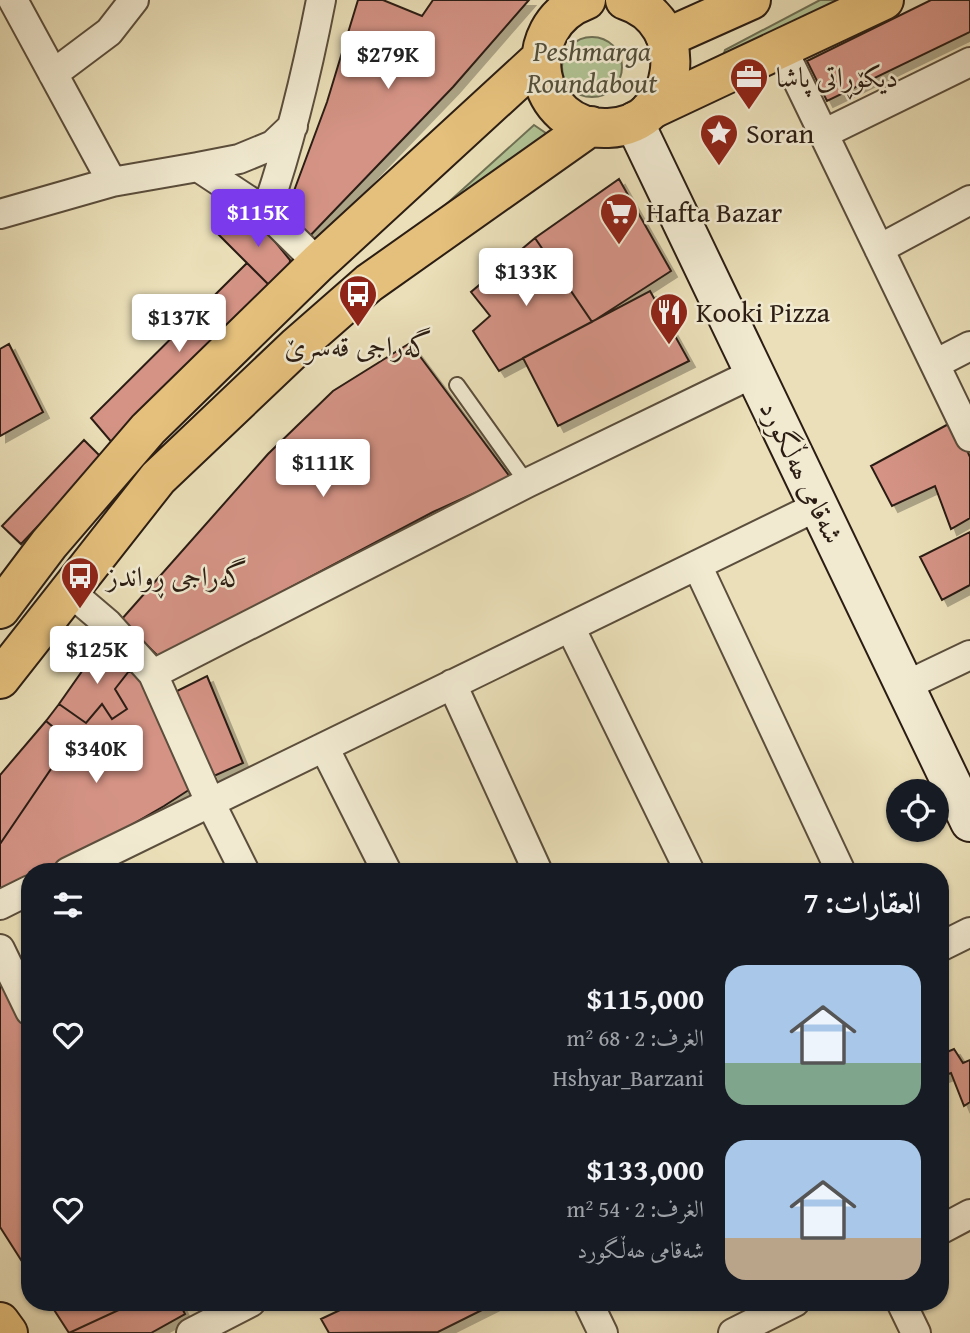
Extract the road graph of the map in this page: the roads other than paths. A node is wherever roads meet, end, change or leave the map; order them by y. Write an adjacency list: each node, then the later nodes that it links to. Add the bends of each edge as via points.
1 (13, 0): 12 (street)
2 (134, 0): 12 (street, via 109,32)
3 (321, 0): 15 (street)
4 (586, 0): 10 (main road, via 554,22)
5 (751, 0): 8 (main road)
6 (884, 0): 9 (main road)
7 (635, 2): 8 (main road)
8 (676, 34): 13 (main road); 14 (main road, via 662,95)
9 (782, 48): 13 (main road); 17 (street)
10 (540, 60): 16 (main road, via 554,102 566,115); 24 (main road)
11 (970, 62): 17 (street)
12 (53, 74): 19 (street)
13 (711, 82): 14 (main road)
14 (642, 116): 16 (main road, via 613,128); 27 (main road, شەقامی ھەڵگورد)
15 (293, 126): 18 (street, via 273,145 239,159); 21 (street)
16 (591, 127): 33 (main road, via 369,283 297,346 158,478)
17 (823, 134): 23 (street)
18 (198, 167): 19 (street); 21 (street)
19 (112, 182): 22 (street)
20 (970, 200): 23 (street)
21 (266, 212): 24 (street)
22 (0, 214)
23 (879, 249): 26 (street)
24 (318, 263): 34 (main road, via 148,429)
25 (970, 346): 26 (street)
26 (935, 364): 29 (street)
27 (754, 373): 30 (street); 31 (main road, شەقامی ھەڵگورد)
28 (457, 385): 30 (lane)
29 (970, 437)
30 (527, 483): 37 (street)
31 (818, 506): 32 (street); 40 (main road, شەقامی ھەڵگورد)
32 (696, 565): 35 (street); 49 (street)
33 (68, 590): 37 (street, via 108,624); 38 (main road)
34 (0, 609)
35 (570, 627): 39 (street); 48 (street)
36 (970, 655): 40 (street)
37 (153, 674): 42 (street)
38 (0, 679)
39 (452, 684): 41 (street); 47 (street)
40 (905, 686): 43 (main road, شەقامی ھەڵگورد)
41 (324, 747): 42 (street); 46 (street)
42 (210, 802): 44 (street); 45 (street)
43 (968, 814)
44 (103, 863)
45 (240, 863)
46 (382, 863)
47 (534, 863)
48 (686, 863)
49 (837, 863)
50 (21, 894): 51 (street)
51 (0, 905)
52 (970, 932): 53 (street)
53 (949, 942)
54 (0, 949): 55 (street)
55 (21, 992)
56 (970, 1214): 57 (street)
57 (949, 1225)
58 (234, 1311): 65 (street)
59 (592, 1311): 66 (street)
60 (784, 1311): 63 (street)
61 (905, 1311): 68 (street)
62 (0, 1322): 64 (main road)
63 (766, 1326): 67 (street)
64 (8, 1333)
65 (191, 1333)
66 (603, 1333)
67 (733, 1333)
68 (916, 1333)

